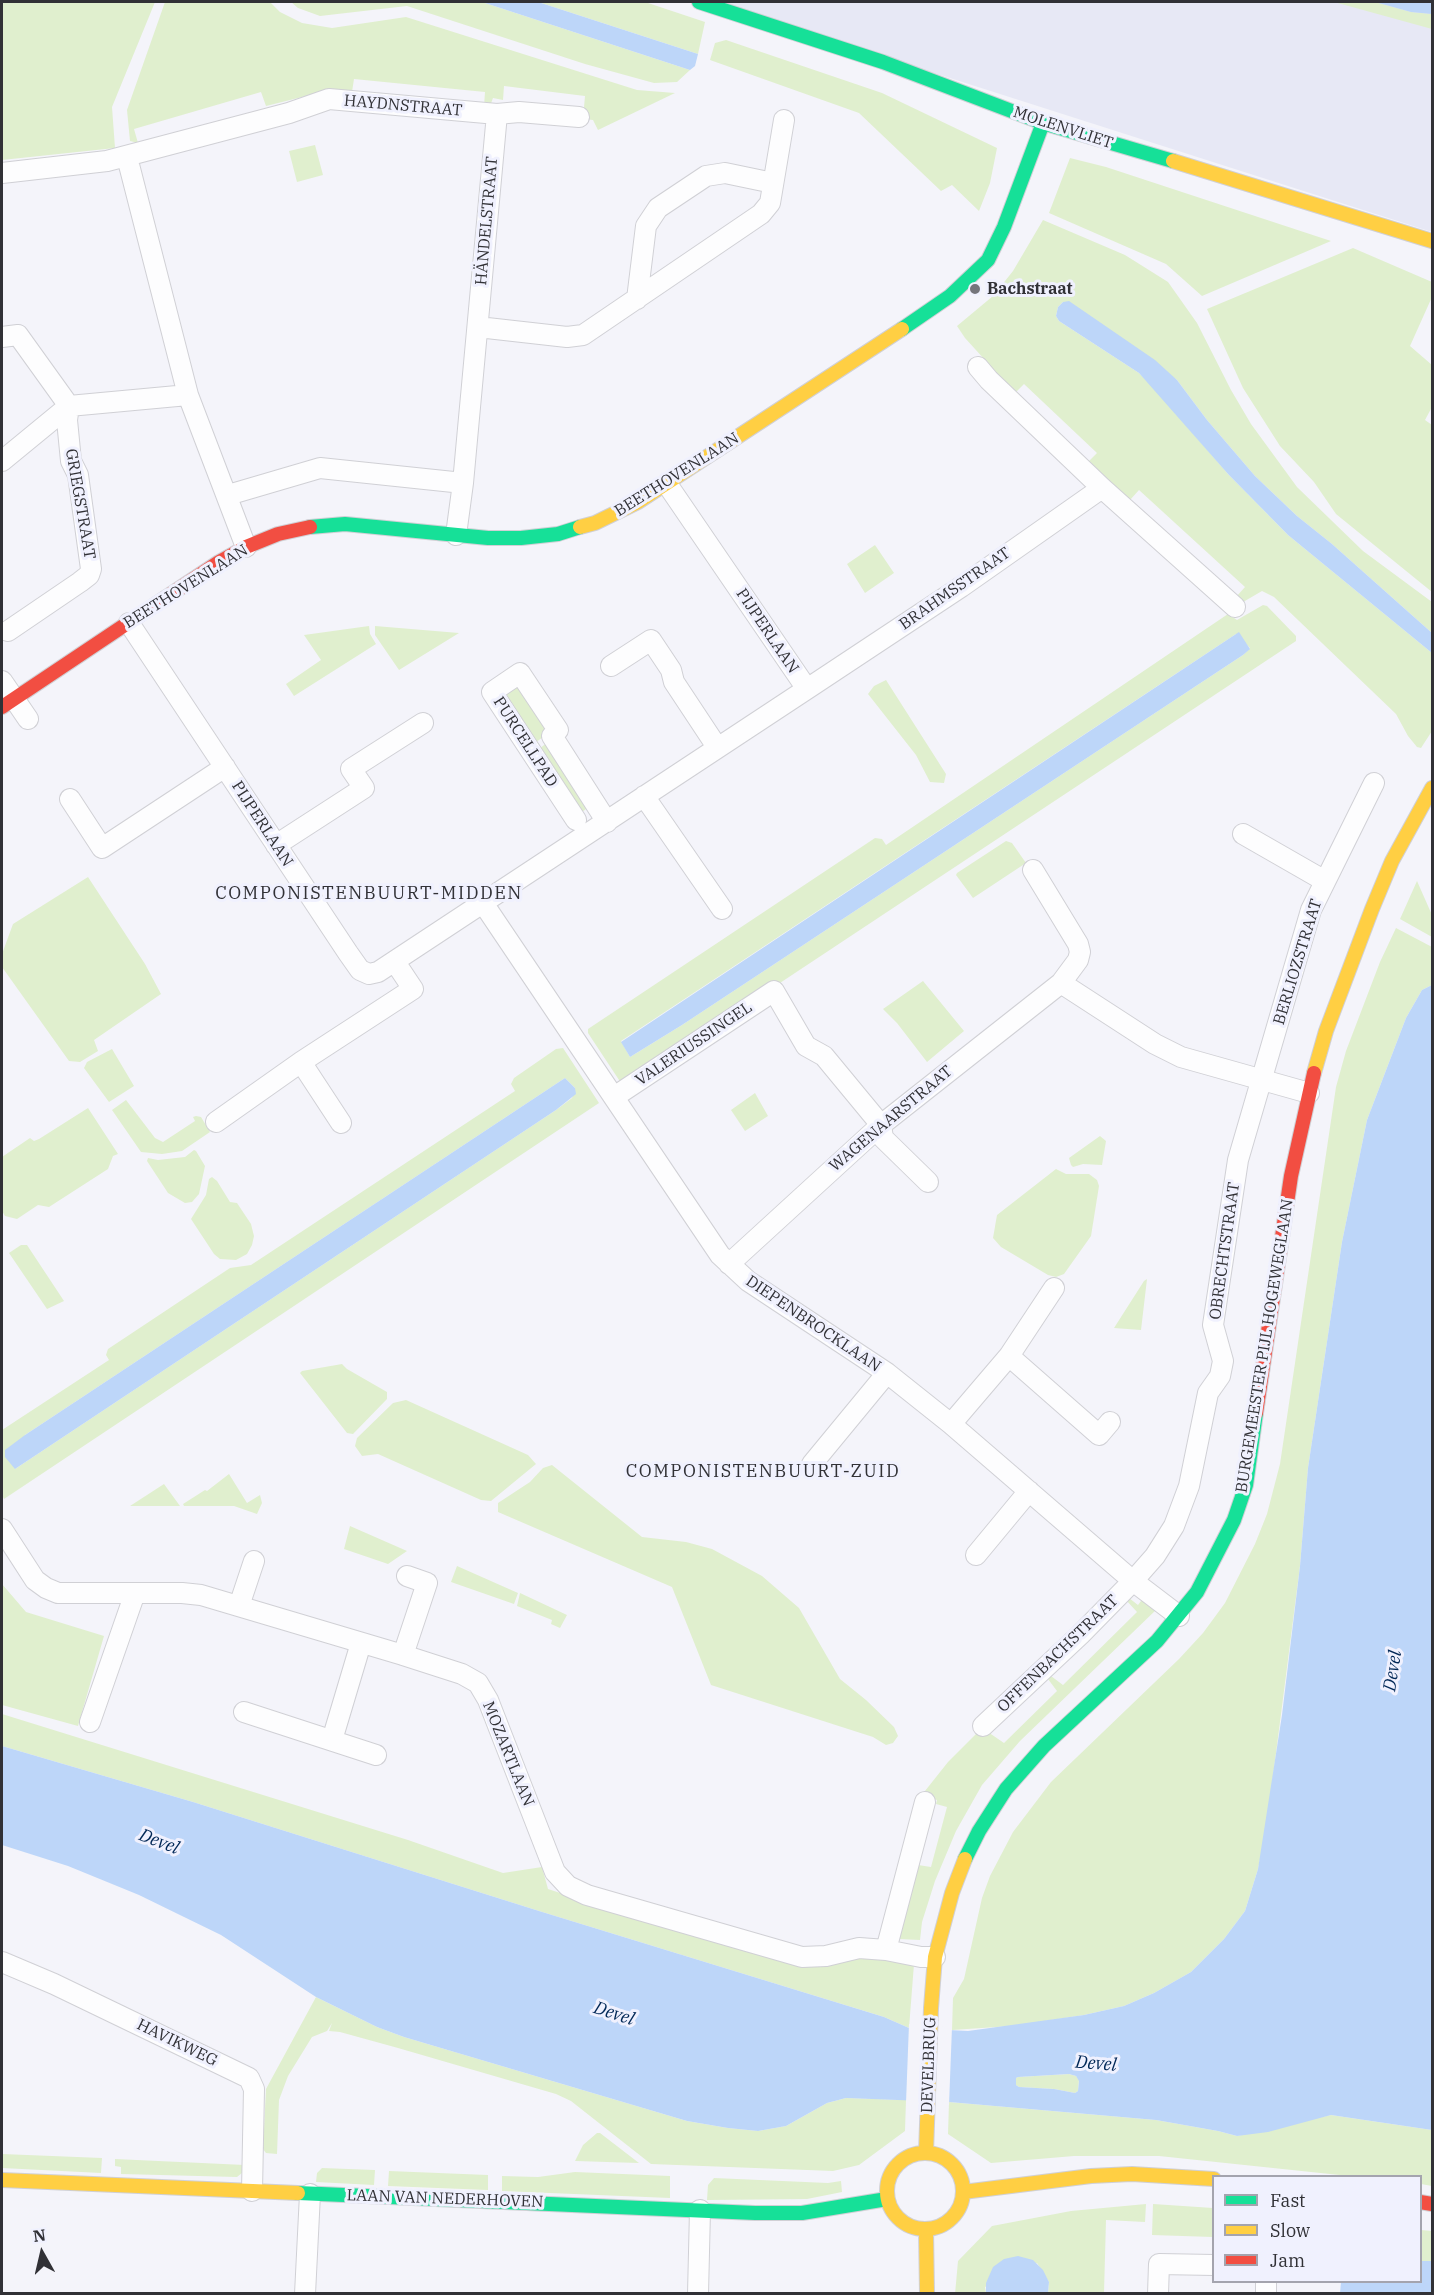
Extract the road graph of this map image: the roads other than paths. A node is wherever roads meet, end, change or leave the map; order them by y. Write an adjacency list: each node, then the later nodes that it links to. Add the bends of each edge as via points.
1 (699, 2): 5 (main road, MOLENVLIET, via 883,62)
2 (497, 114): 3 (street, HAYDNSTRAAT); 6 (street, HAYDNSTRAAT, via 329,99); 11 (street, HÄNDELSTRAAT)
3 (579, 117)
4 (784, 120): 8 (street)
5 (1043, 123): 9 (main road, MOLENVLIET); 18 (main road, BEETHOVENLAAN, via 1004,227 988,260 968,281 860,358)
6 (128, 157): 7 (street, HAYDNSTRAAT); 14 (street)
7 (2, 173)
8 (773, 183): 10 (street, via 770,202 761,214); 10 (street, via 724,173 706,176 658,208 646,226)
9 (1432, 241)
10 (637, 299): 11 (street, via 584,335 567,338)
11 (478, 327): 17 (street, HÄNDELSTRAAT)
12 (2, 337): 15 (street, via 18,335)
13 (978, 367): 19 (street)
14 (188, 395): 15 (street); 20 (street)
15 (69, 406): 16 (street); 25 (street, GRIEGSTRAAT, via 71,461 78,475 91,569 80,582)
16 (2, 460)
17 (463, 483): 20 (street, via 320,468); 21 (street, HÄNDELSTRAAT)
18 (667, 484): 21 (main road, BEETHOVENLAAN, via 614,515 558,534 521,538); 28 (street, PIJPERLAAN)
19 (1102, 488): 23 (street); 28 (street, BRAHMSSTRAAT)
20 (228, 495): 22 (street)
21 (456, 535): 22 (main road, BEETHOVENLAAN, via 345,524 278,534)
22 (246, 547): 24 (main road, BEETHOVENLAAN)
23 (1235, 607)
24 (129, 623): 29 (main road, BEETHOVENLAAN); 35 (street, PIJPERLAAN)
25 (8, 631)
26 (611, 666): 33 (street, via 651,640)
27 (2, 681): 29 (street)
28 (807, 689): 33 (street, PIJPERLAAN)
29 (7, 703): 30 (street)
30 (28, 719)
31 (423, 723): 43 (street, via 351,769 364,788)
32 (552, 736): 34 (street); 34 (street, PURCELLPAD, via 558,730 520,673 492,692); 41 (street, PURCELLPAD)
33 (717, 747): 38 (street, PIJPERLAAN)
34 (530, 751): 40 (street, PURCELLPAD)
35 (225, 767): 39 (street, via 102,848); 43 (street, PIJPERLAAN)
36 (1374, 783): 45 (street, BERLIOZSTRAAT)
37 (1432, 788): 52 (main road, BURGEMEESTER PIJL HOGEWEGLAAN, via 1392,861 1368,918 1326,1031)
38 (644, 796): 41 (street, PIJPERLAAN); 47 (street)
39 (70, 799)
40 (576, 820)
41 (607, 822): 46 (street, PIJPERLAAN)
42 (1243, 834): 45 (street)
43 (276, 845): 48 (street, PIJPERLAAN, via 360,970 378,972)
44 (1033, 870): 49 (street, WAGENAARSTRAAT, via 1080,952)
45 (1325, 881): 51 (street, BERLIOZSTRAAT, via 1300,944)
46 (483, 903): 48 (street, PIJPERLAAN); 53 (street, DIEPENBROCKLAAN)
47 (723, 909)
48 (395, 962): 50 (street, via 413,989)
49 (1060, 983): 51 (street, via 1172,1053); 56 (street, WAGENAARSTRAAT)
50 (301, 1062): 54 (street); 55 (street)
51 (1262, 1080): 52 (street); 70 (street, OBRECHTSTRAAT, via 1238,1160 1213,1325 1223,1360 1220,1376 1208,1393 1189,1486 1174,1526)
52 (1309, 1093): 73 (main road, BURGEMEESTER PIJL HOGEWEGLAAN, via 1291,1176 1246,1485 1215,1558)
53 (614, 1097): 56 (street, VALERIUSSINGEL, via 774,991 806,1046 824,1056); 58 (street, DIEPENBROCKLAAN)
54 (216, 1122)
55 (341, 1123)
56 (881, 1125): 57 (street, via 883,1138); 58 (street, WAGENAARSTRAAT)
57 (928, 1182)
58 (729, 1264): 61 (street, DIEPENBROCKLAAN, via 748,1281)
59 (1054, 1288): 60 (street)
60 (1009, 1356): 62 (street, via 1099,1435); 63 (street)
61 (886, 1373): 63 (street, DIEPENBROCKLAAN); 64 (street)
62 (1110, 1422)
63 (951, 1424): 65 (street, DIEPENBROCKLAAN)
64 (812, 1464)
65 (1029, 1491): 67 (street); 70 (street, DIEPENBROCKLAAN)
66 (2, 1529): 71 (street, MOZARTLAAN, via 35,1580 46,1588 75,1594)
67 (976, 1555)
68 (254, 1561): 72 (street)
69 (407, 1576): 75 (street, via 427,1583)
70 (1133, 1581): 73 (street, DIEPENBROCKLAAN); 78 (street, OFFENBACHSTRAAT)
71 (135, 1593): 72 (street, MOZARTLAAN, via 201,1595); 77 (street)
72 (239, 1606): 74 (street, MOZARTLAAN)
73 (1179, 1616): 83 (main road, BURGEMEESTER PIJL HOGEWEGLAAN, via 1044,1746 995,1805 963,1864)
74 (361, 1643): 75 (street, MOZARTLAAN); 79 (street)
75 (403, 1655): 82 (street, MOZARTLAAN, via 478,1683 555,1872 567,1886 802,1957 859,1948)
76 (244, 1712): 79 (street)
77 (90, 1722)
78 (983, 1726)
79 (332, 1740): 80 (street)
80 (376, 1755)
81 (925, 1802): 82 (street)
82 (886, 1950): 83 (street, MOZARTLAAN)
83 (935, 1957): 85 (main road, BURGEMEESTER PIJL HOGEWEGLAAN)
84 (2, 1962): 89 (street, HAVIKWEG, via 249,2078 254,2089)
85 (931, 2008): 86 (main road, DEVELBRUG)
86 (926, 2153): 90 (main road, via 940,2156 952,2165 961,2177); 92 (main road, via 904,2159 893,2170 887,2184)
87 (1212, 2179): 90 (main road, via 1112,2175)
88 (2, 2180): 89 (main road, LAAN VAN NEDERHOVEN)
89 (252, 2191): 91 (main road, LAAN VAN NEDERHOVEN)
90 (963, 2192): 94 (main road, via 952,2218)
91 (310, 2194): 93 (main road, LAAN VAN NEDERHOVEN); 96 (street)
92 (887, 2199): 93 (main road, LAAN VAN NEDERHOVEN, via 802,2213); 94 (main road, via 904,2223)
93 (700, 2210): 97 (street)
94 (926, 2229): 98 (main road)
95 (1212, 2265): 99 (street, via 1160,2264)
96 (305, 2294)
97 (698, 2294)
98 (927, 2294)
99 (1158, 2294)

